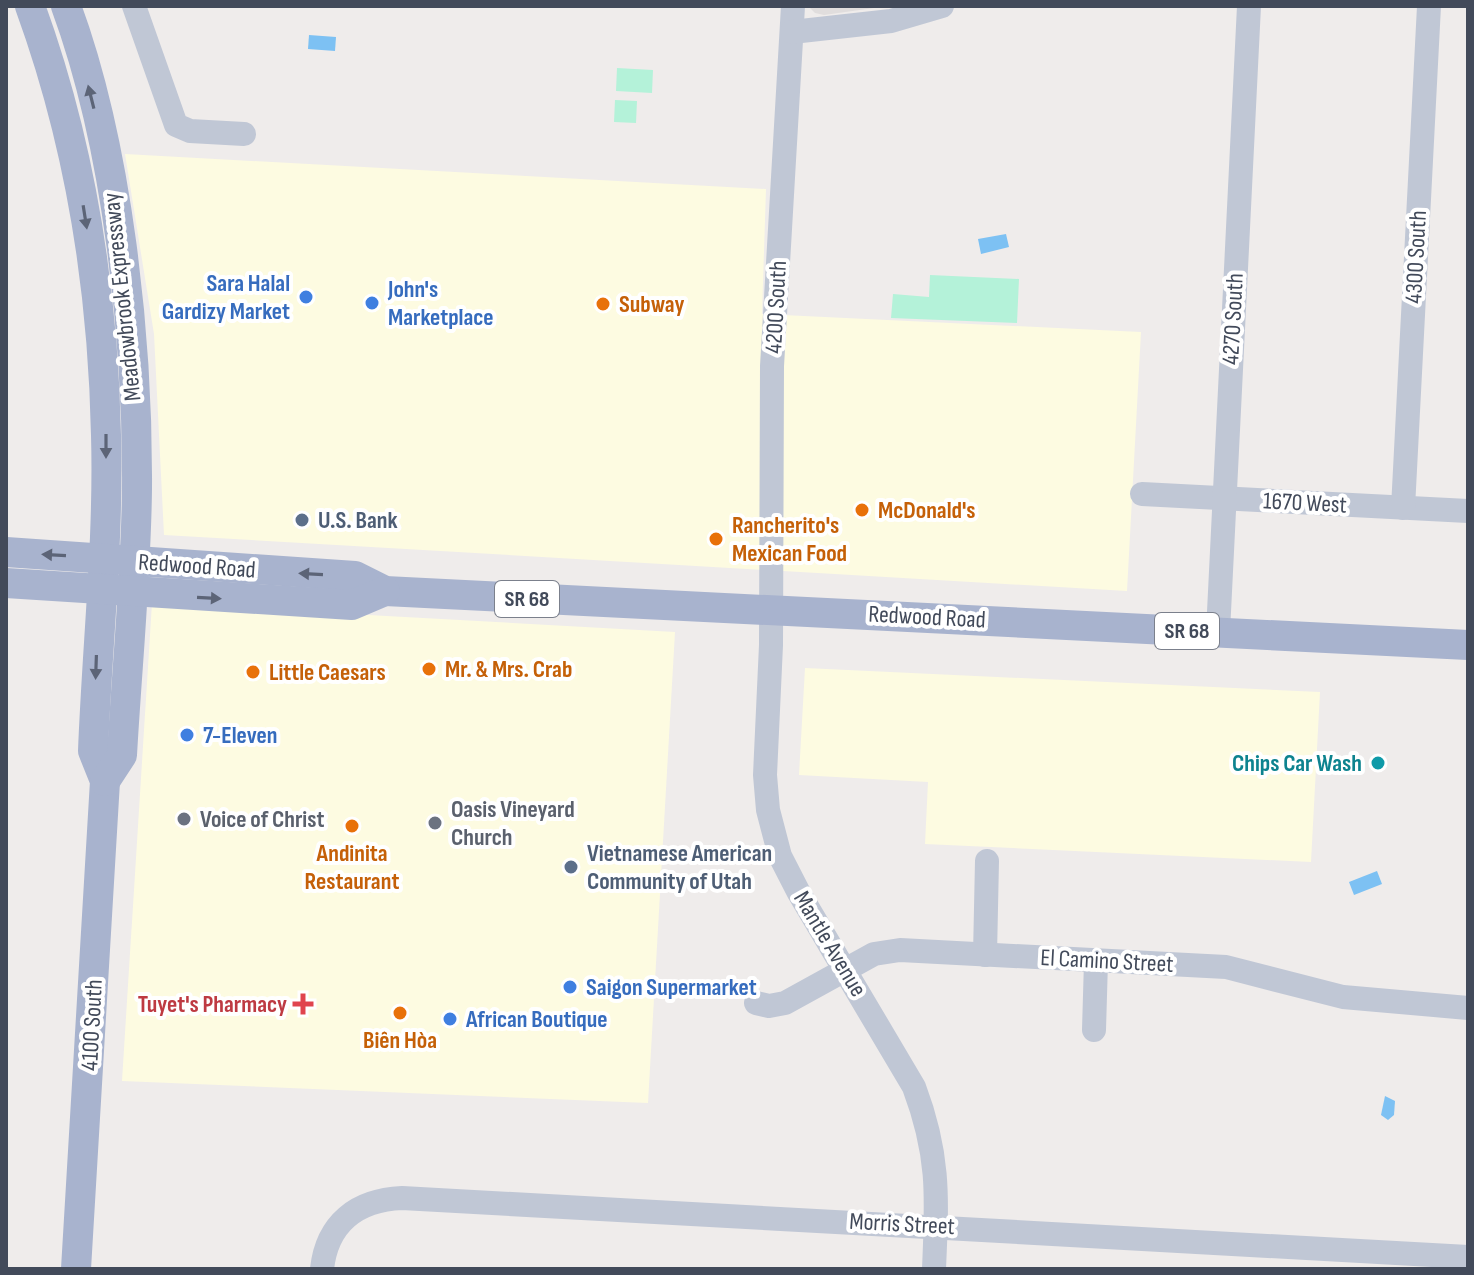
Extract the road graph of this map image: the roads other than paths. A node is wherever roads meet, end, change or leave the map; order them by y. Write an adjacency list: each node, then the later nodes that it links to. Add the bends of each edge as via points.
1 (30, 6): 9 (main road, Meadowbrook Expressway)
2 (66, 6): 11 (main road, Meadowbrook Expressway, one-way to 2)
3 (134, 6): 10 (street, via 176,125 190,131)
4 (793, 6): 8 (street, 4200 South)
5 (942, 6): 8 (street, via 891,21)
6 (1249, 6): 13 (street, 4270 South)
7 (1429, 6): 14 (street, 4300 South)
8 (792, 32): 22 (street, 4200 South, via 772,366)
9 (58, 94): 11 (main road, via 80,130 95,184); 18 (main road, Meadowbrook Expressway, one-way to 18, via 96,281 106,435)
10 (244, 134)
11 (110, 188): 17 (main road, Meadowbrook Expressway, via 137,436)
12 (1142, 494): 13 (street, 1670 West)
13 (1224, 499): 14 (street, 1670 West); 23 (street, 4270 South)
14 (1403, 508): 15 (street, 1670 West)
15 (1468, 511)
16 (6, 552): 18 (main road, Redwood Road / SR 68, one-way to 16)
17 (133, 562): 18 (main road, Redwood Road / SR 68); 20 (main road, Redwood Road / SR 68, one-way to 17, via 355,576); 21 (main road, Meadowbrook Expressway)
18 (100, 575): 19 (main road, Redwood Road / SR 68); 21 (main road, Redwood Road / SR 68); 25 (main road, 4100 South, one-way to 25, via 93,751)
19 (6, 583)
20 (385, 591): 21 (main road, Redwood Road / SR 68, one-way to 20, via 352,605); 22 (main road, Redwood Road / SR 68)
21 (131, 593): 25 (main road, 4100 South, via 122,755)
22 (772, 609): 23 (main road, Redwood Road / SR 68); 29 (street, Mantle Avenue, via 768,810 780,856)
23 (1218, 632): 24 (main road, Redwood Road / SR 68)
24 (1468, 645)
25 (105, 781): 35 (main road, 4100 South)
26 (987, 861): 27 (street)
27 (985, 955): 28 (street, El Camino Street); 29 (street, El Camino Street, via 887,950)
28 (1096, 961): 31 (street, El Camino Street, via 1226,967 1343,997); 32 (street)
29 (845, 970): 30 (street, El Camino Street, via 785,1003); 33 (street, Mantle Avenue, via 914,1087 928,1125 937,1170)
30 (756, 1003)
31 (1468, 1008)
32 (1094, 1030)
33 (936, 1225): 34 (street, Morris Street); 36 (street, Morris Street, via 402,1198 373,1201 342,1219 328,1241); 37 (street, Mantle Avenue)
34 (1468, 1257)
35 (76, 1269)
36 (322, 1269)
37 (934, 1269)

